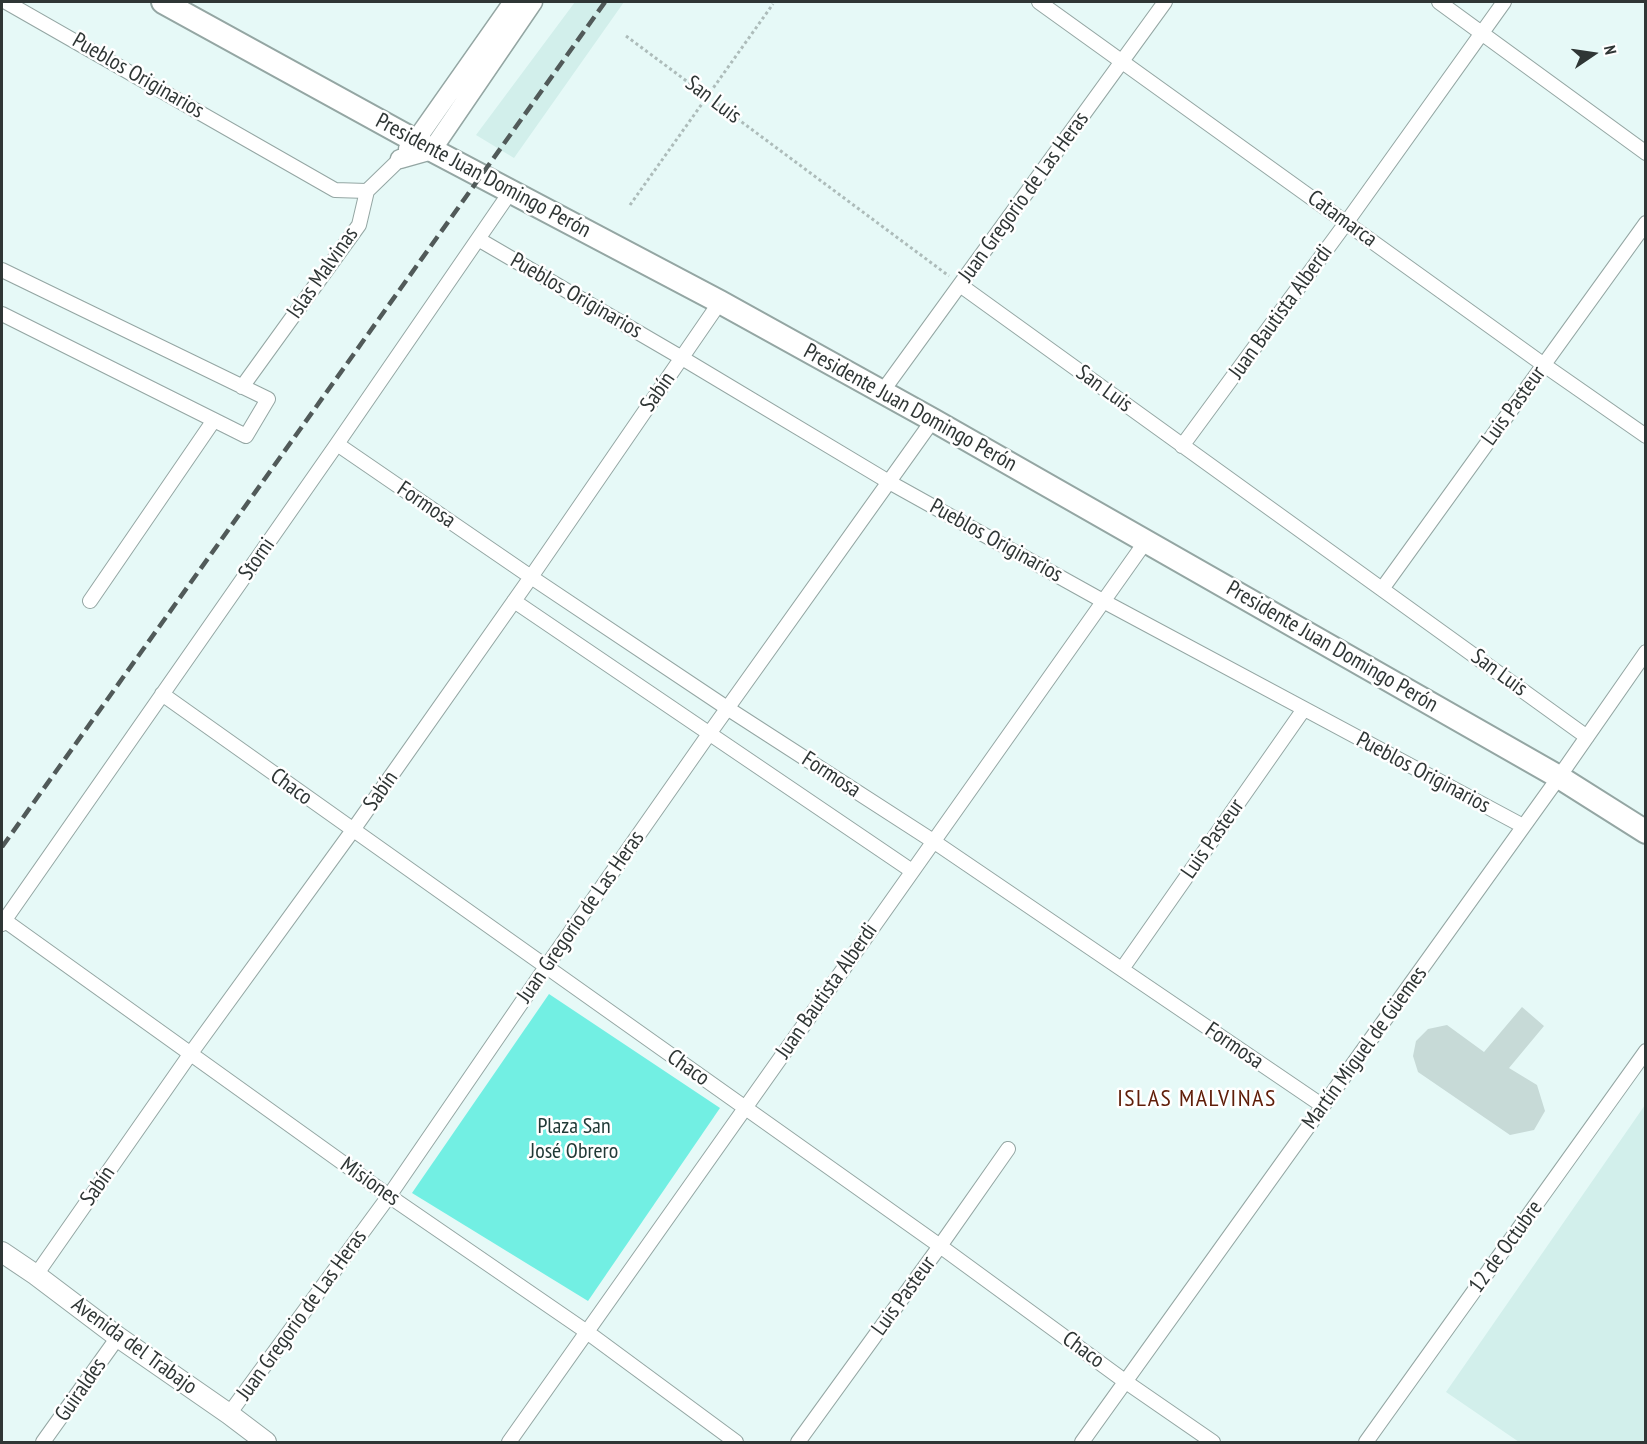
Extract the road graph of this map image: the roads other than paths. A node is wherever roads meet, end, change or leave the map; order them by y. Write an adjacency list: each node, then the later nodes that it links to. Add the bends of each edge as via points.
1 (6, 2): 10 (street, Pueblos Originarios)
2 (37, 2): 10 (street)
3 (164, 2): 13 (main road, Presidente Juan Domingo Perón)
4 (513, 2): 13 (street)
5 (533, 2): 13 (street)
6 (1039, 2): 12 (street, Catamarca)
7 (1165, 2): 12 (street, Juan Gregorio de Las Heras)
8 (1438, 2): 11 (street)
9 (1504, 2): 11 (street, Juan Bautista Alberdi)
10 (32, 15): 16 (street, Pueblos Originarios, via 335,190)
11 (1482, 34): 14 (street); 18 (street, Juan Bautista Alberdi)
12 (1122, 61): 18 (street, Catamarca); 22 (street, Juan Gregorio de Las Heras)
13 (424, 145): 15 (street); 17 (main road, Presidente Juan Domingo Perón)
14 (1646, 153)
15 (400, 159): 16 (street)
16 (367, 191): 27 (street, Islas Malvinas, via 358,225)
17 (511, 191): 20 (street, Storni); 23 (main road, Presidente Juan Domingo Perón)
18 (1346, 222): 26 (street, Catamarca); 33 (street, Juan Bautista Alberdi)
19 (1646, 223): 26 (street, Luis Pasteur)
20 (478, 239): 25 (street, Pueblos Originarios); 32 (street, Storni)
21 (2, 270): 27 (street)
22 (960, 285): 28 (street, Juan Gregorio de Las Heras); 33 (street, San Luis)
23 (720, 302): 25 (street, Sabín); 28 (main road, Presidente Juan Domingo Perón)
24 (2, 314): 29 (street)
25 (682, 358): 34 (street, Pueblos Originarios); 36 (street, Sabín)
26 (1544, 365): 31 (street, Catamarca); 37 (street, Luis Pasteur)
27 (242, 387): 29 (street, via 268,399 246,436)
28 (882, 392): 30 (main road, Presidente Juan Domingo Perón)
29 (214, 420): 38 (street)
30 (933, 420): 34 (street, Juan Gregorio de Las Heras); 35 (main road, Presidente Juan Domingo Perón)
31 (1646, 436)
32 (337, 444): 36 (street, Formosa); 42 (street, Storni)
33 (1182, 446): 37 (street, San Luis)
34 (889, 482): 40 (street, Pueblos Originarios); 43 (street, Juan Gregorio de Las Heras)
35 (1146, 541): 40 (street, Juan Bautista Alberdi); 47 (main road, Presidente Juan Domingo Perón)
36 (531, 577): 39 (street, Sabín); 43 (street, Formosa)
37 (1382, 589): 46 (street, San Luis)
38 (90, 601)
39 (514, 601): 45 (street, Formosa); 49 (street, Sabín)
40 (1103, 601): 44 (street, Pueblos Originarios); 51 (street, Juan Bautista Alberdi)
41 (1646, 652): 46 (street, Martín Miguel de Güemes)
42 (162, 694): 49 (street, Chaco); 53 (street, Storni)
43 (727, 708): 45 (street, Juan Gregorio de Las Heras); 51 (street, Formosa)
44 (1304, 709): 48 (street, Pueblos Originarios); 55 (street, Luis Pasteur)
45 (709, 735): 52 (street, Formosa); 54 (street, Juan Gregorio de Las Heras)
46 (1587, 737): 47 (street, Martín Miguel de Güemes)
47 (1559, 777): 48 (street, Martín Miguel de Güemes); 50 (main road, Presidente Juan Domingo Perón)
48 (1523, 826): 58 (street, Martín Miguel de Güemes)
49 (352, 830): 54 (street, Chaco); 57 (street, Sabín)
50 (1646, 832)
51 (933, 841): 52 (street, Juan Bautista Alberdi); 55 (street, Formosa)
52 (912, 871): 59 (street, Juan Bautista Alberdi)
53 (3, 922): 57 (street, Misiones)
54 (546, 967): 59 (street, Chaco); 61 (street, Juan Gregorio de Las Heras)
55 (1122, 969): 58 (street, Formosa)
56 (1646, 1051): 76 (street, 12 de Octubre)
57 (191, 1053): 61 (street, Misiones); 64 (street, Sabín)
58 (1323, 1106): 67 (street, Martín Miguel de Güemes)
59 (745, 1108): 62 (street, Chaco); 65 (street, Juan Bautista Alberdi)
60 (1008, 1149): 62 (street, Luis Pasteur)
61 (389, 1196): 65 (street, Misiones); 68 (street, Juan Gregorio de Las Heras)
62 (940, 1246): 67 (street, Chaco); 73 (street, Luis Pasteur)
63 (2, 1252): 64 (main road, Avenida del Trabajo)
64 (36, 1275): 66 (main road, Avenida del Trabajo)
65 (587, 1332): 71 (street, Juan Bautista Alberdi); 72 (street, Misiones)
66 (118, 1337): 68 (main road, Avenida del Trabajo); 70 (street, Guiraldes)
67 (1126, 1382): 74 (street, Martín Miguel de Güemes); 75 (street, Chaco)
68 (229, 1414): 69 (main road, Avenida del Trabajo)
69 (256, 1440)
70 (43, 1443)
71 (509, 1443)
72 (736, 1443)
73 (798, 1443)
74 (1082, 1443)
75 (1213, 1443)
76 (1366, 1443)

